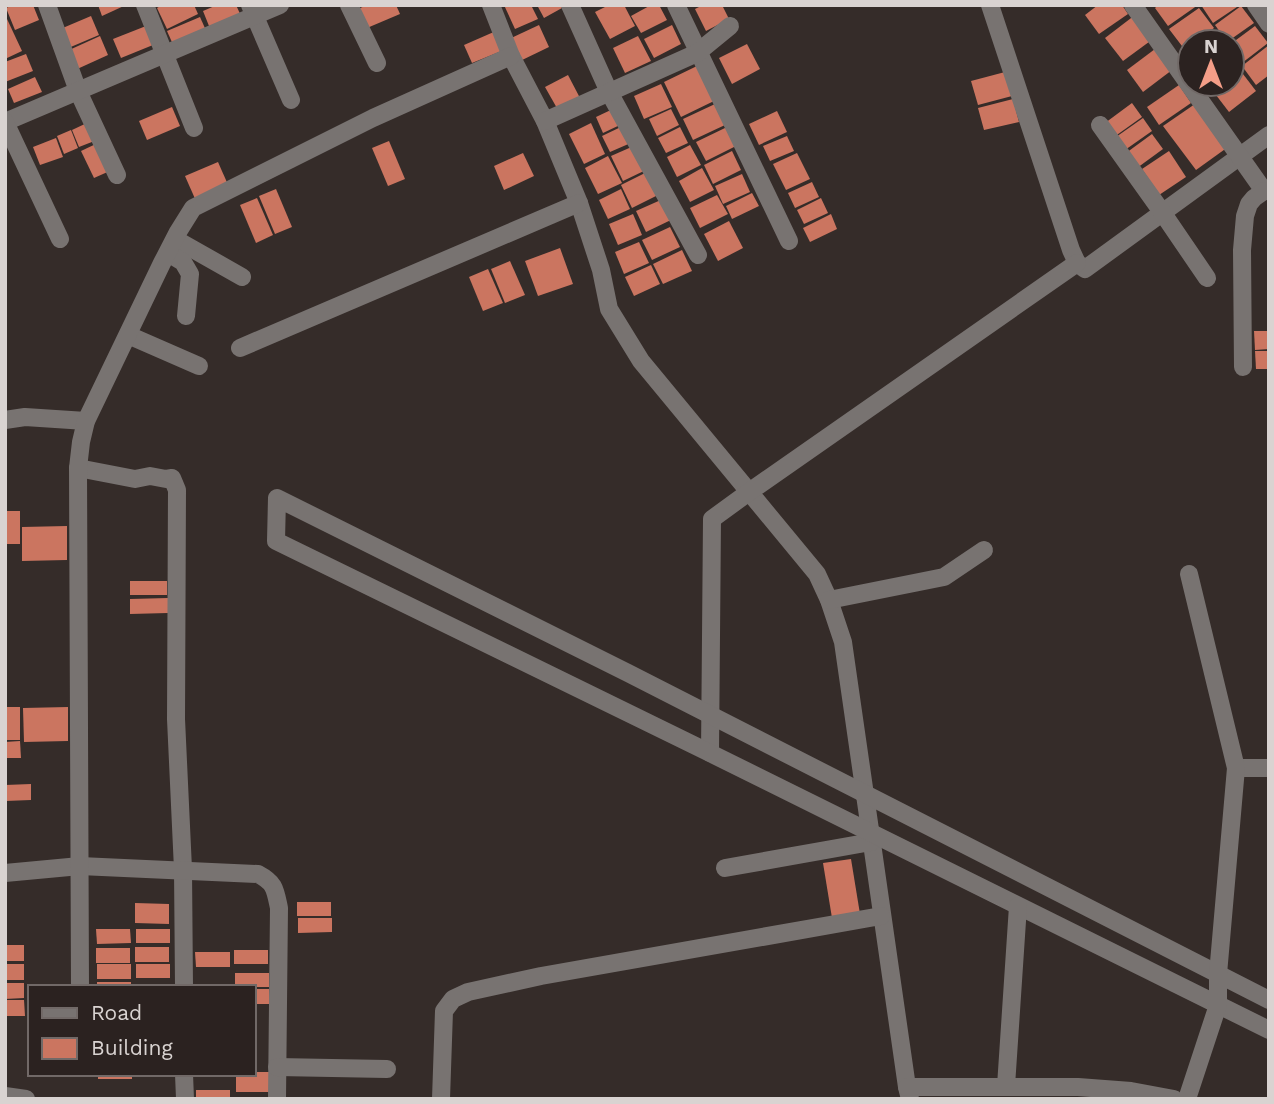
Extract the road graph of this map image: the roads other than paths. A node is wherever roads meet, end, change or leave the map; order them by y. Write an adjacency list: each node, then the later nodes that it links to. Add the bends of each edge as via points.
1 (47, 5): 18 (street)
2 (145, 5): 15 (street)
3 (279, 5): 11 (street)
4 (349, 5): 17 (street)
5 (491, 5): 16 (street)
6 (570, 5): 19 (street)
7 (676, 5): 14 (street)
8 (990, 5): 35 (street)
9 (1133, 5): 26 (street)
10 (1256, 5): 12 (street)
11 (252, 10): 15 (street); 20 (street)
12 (1269, 24)
13 (730, 26): 14 (street)
14 (697, 53): 19 (street); 32 (street)
15 (165, 54): 18 (street); 24 (street)
16 (511, 56): 21 (street); 33 (street, via 373,118 193,208)
17 (377, 63)
18 (78, 91): 22 (street); 27 (street)
19 (609, 92): 21 (street); 34 (street)
20 (291, 100)
21 (545, 121): 29 (street)
22 (5, 122): 31 (street)
23 (1100, 125): 30 (street)
24 (194, 128)
25 (1269, 135): 26 (street)
26 (1238, 156): 28 (street); 30 (street)
27 (117, 175)
28 (1266, 191): 42 (street, via 1254,198 1245,216)
29 (579, 203): 40 (street); 46 (street, via 609,309 641,361)
30 (1163, 212): 35 (street, via 1085,269); 37 (street)
31 (60, 239)
32 (789, 241)
33 (171, 246): 36 (street); 38 (street, via 190,274); 39 (street)
34 (698, 254)
35 (1077, 262): 46 (street)
36 (242, 277)
37 (1207, 278)
38 (186, 316)
39 (128, 335): 41 (street); 44 (street)
40 (240, 348)
41 (199, 366)
42 (1243, 367)
43 (5, 419): 44 (street)
44 (86, 421): 45 (street)
45 (78, 468): 56 (street); 58 (street, via 135,479 172,478 177,490 176,719)
46 (749, 492): 49 (street, via 817,574); 50 (street, via 712,519)
47 (984, 550): 49 (street, via 944,577)
48 (1189, 574): 52 (street)
49 (829, 600): 54 (street, via 843,642)
50 (710, 715): 51 (street); 51 (street, via 277,498 276,541); 54 (street)
51 (710, 753): 55 (street)
52 (1236, 768): 53 (street); 62 (street)
53 (1269, 768)
54 (864, 794): 55 (street); 62 (street)
55 (870, 837): 57 (street); 60 (street); 61 (street)
56 (80, 866): 58 (street); 59 (street); 63 (street)
57 (725, 868)
58 (183, 869): 64 (street); 68 (street, via 258,874 276,891)
59 (5, 873)
60 (1018, 906): 66 (street); 71 (street)
61 (881, 916): 72 (street); 77 (street, via 468,992 453,999 444,1012)
62 (1219, 974): 65 (street); 66 (street)
63 (80, 985)
64 (184, 985)
65 (1269, 1000)
66 (1218, 1005): 67 (street); 79 (street)
67 (1269, 1030)
68 (277, 1067): 69 (street); 76 (street)
69 (387, 1069)
70 (184, 1076): 75 (street)
71 (1006, 1086): 72 (street); 78 (street, via 1131,1091)
72 (909, 1093)
73 (5, 1096): 74 (street)
74 (26, 1099)
75 (185, 1099)
76 (277, 1099)
77 (441, 1099)
78 (1174, 1099)
79 (1187, 1099)

